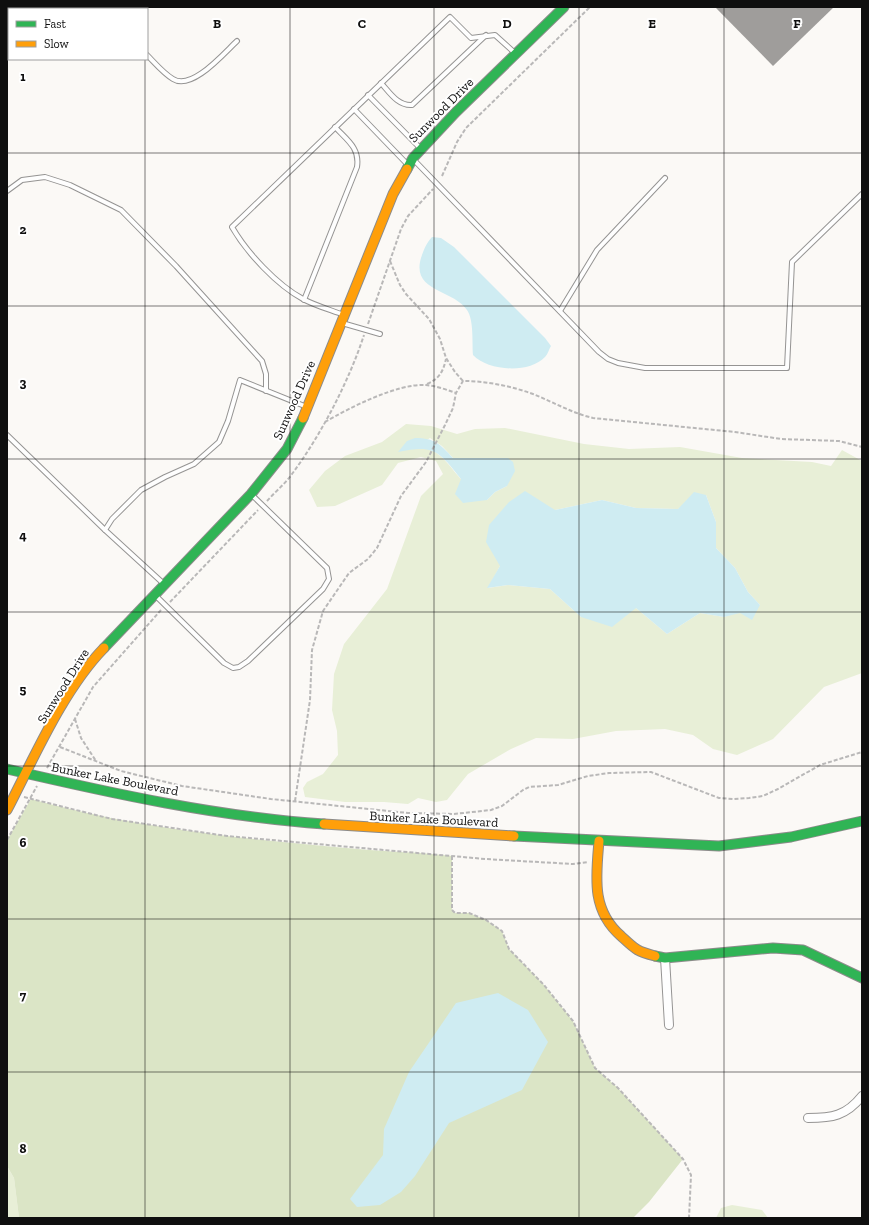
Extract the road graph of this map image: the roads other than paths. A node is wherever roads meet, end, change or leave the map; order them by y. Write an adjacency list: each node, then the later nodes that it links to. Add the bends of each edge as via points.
1 (564, 7): 4 (street, Sunwood Drive)
2 (487, 35): 4 (lane, via 495,34); 6 (lane, via 471,38 450,17); 6 (lane, via 412,105 405,105 397,100)
3 (237, 41): 5 (lane, via 198,77 184,81 174,80)
4 (516, 54): 10 (street, Sunwood Drive)
5 (148, 56)
6 (381, 83): 7 (lane)
7 (368, 96): 8 (lane); 10 (lane)
8 (354, 109): 9 (lane); 11 (lane)
9 (335, 127): 15 (lane, via 356,150 359,157 357,168); 15 (lane, via 232,227 251,256)
10 (420, 149): 11 (street, Sunwood Drive)
11 (411, 162): 16 (lane); 17 (street, Sunwood Drive, via 393,194)
12 (665, 178): 16 (lane, via 597,250)
13 (7, 191): 19 (lane, via 22,180 45,178 70,185 121,210 262,361 266,374)
14 (862, 194): 16 (lane, via 792,262 787,368 645,368 618,363 599,352)
15 (304, 300): 17 (lane)
16 (560, 312)
17 (342, 319): 18 (lane); 20 (street, Sunwood Drive)
18 (380, 334)
19 (266, 391): 20 (lane); 23 (lane, via 240,380 219,442 194,464 141,490)
20 (308, 407): 22 (street, Sunwood Drive, via 287,449)
21 (7, 435): 23 (lane)
22 (251, 494): 24 (street, Sunwood Drive); 25 (lane, via 327,568 330,579 323,590 248,661 233,668 224,663)
23 (104, 530): 24 (lane)
24 (164, 584): 25 (street, Sunwood Drive)
25 (154, 595): 27 (street, Sunwood Drive, via 113,637 86,670 55,719)
26 (7, 769): 27 (street, Bunker Lake Boulevard)
27 (27, 773): 28 (street, Sunwood Drive); 30 (street, Bunker Lake Boulevard, via 107,792 282,821 456,834)
28 (7, 810)
29 (862, 821): 30 (street, Bunker Lake Boulevard, via 813,834 739,844)
30 (599, 841): 31 (street, via 597,896 600,908 611,928 637,951)
31 (665, 958): 32 (street, via 773,948 803,950); 33 (street)
32 (862, 978)
33 (669, 1025)
34 (862, 1096): 35 (street, via 846,1112 827,1118)
35 (808, 1118)

